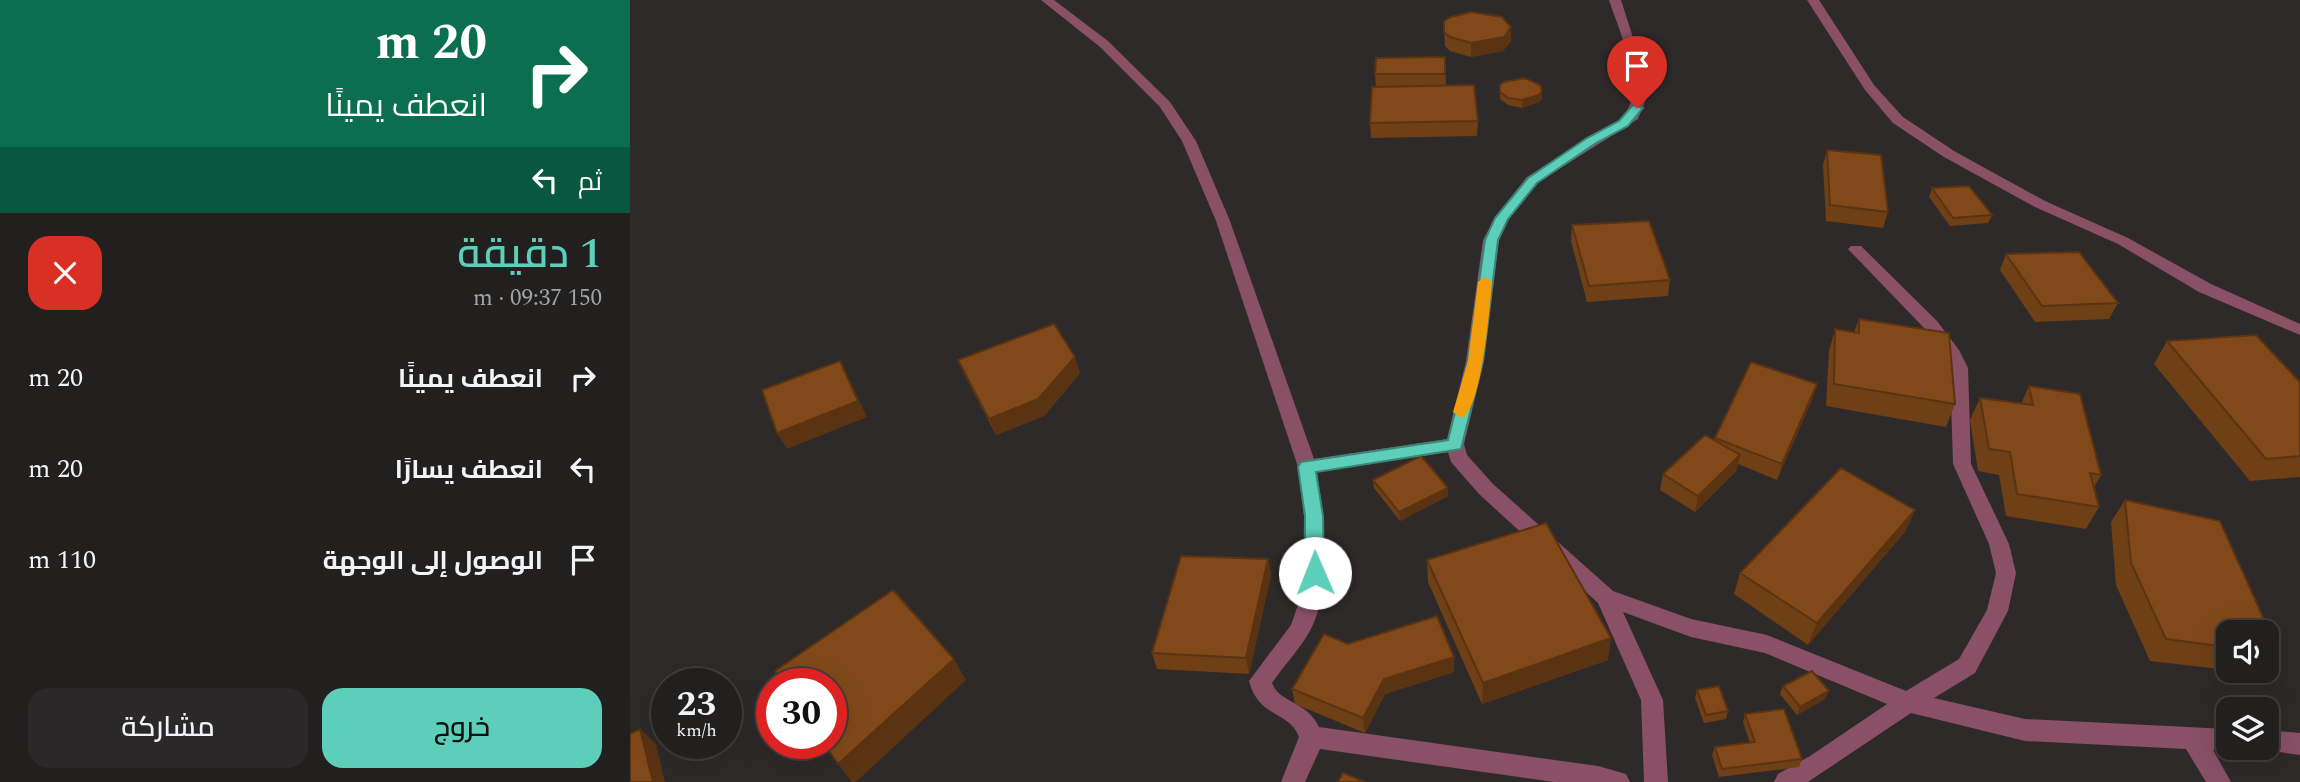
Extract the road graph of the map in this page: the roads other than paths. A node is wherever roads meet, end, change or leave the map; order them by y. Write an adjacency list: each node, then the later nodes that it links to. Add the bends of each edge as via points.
1 (1047, 0): 7 (street, via 1104,44 1165,105 1189,141 1223,221)
2 (1615, 0): 6 (street, via 1638,72 1640,99 1633,116 1624,123 1532,180 1502,218 1491,240 1475,361)
3 (1813, 0): 5 (street, via 1870,87 1898,120 2040,204)
4 (1856, 248): 9 (street, via 1951,350 1959,368 1962,464 1999,544 2006,573 1997,611 1967,666)
5 (2300, 330)
6 (1455, 444): 7 (street); 8 (street, via 1458,457 1486,489)
7 (1307, 467): 10 (street, via 1314,516 1313,590 1300,629 1259,681 1267,698 1303,721)
8 (1606, 597): 9 (street, via 1691,628 1767,644); 17 (street, via 1651,700)
9 (1908, 702): 11 (street, via 2025,730); 18 (street)
10 (1311, 737): 15 (street); 16 (street)
11 (2193, 739): 12 (street); 19 (street)
12 (2216, 740)
13 (2279, 742): 14 (street)
14 (2300, 744)
15 (1293, 782)
16 (1618, 782)
17 (1656, 782)
18 (1786, 782)
19 (2219, 782)

